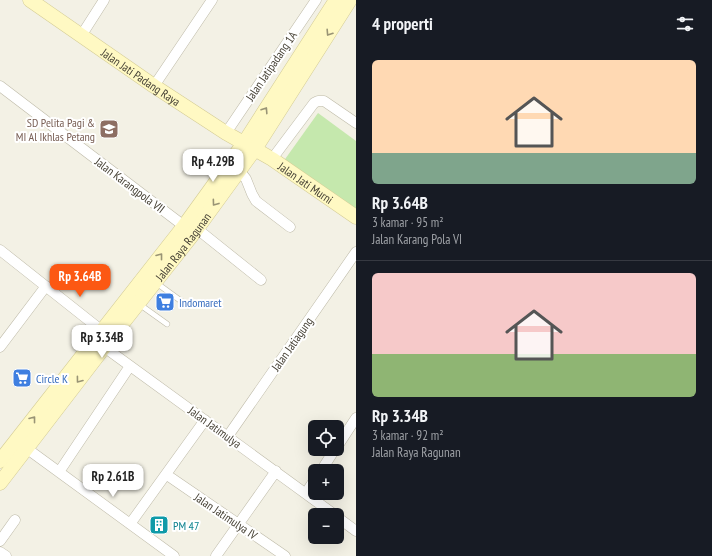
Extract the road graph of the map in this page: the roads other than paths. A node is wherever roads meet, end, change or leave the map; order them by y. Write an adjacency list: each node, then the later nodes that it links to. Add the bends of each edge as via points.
1 (30, 0): 7 (main road, Jalan Jati Padang Raya)
2 (104, 0): 7 (street)
3 (212, 0): 9 (street)
4 (316, 0): 11 (street, Jalan Jatipadang 1A)
5 (336, 0): 12 (main road, Jalan Raya Ragunan, one-way to 5)
6 (350, 0): 12 (main road, Jalan Raya Ragunan, one-way to 12)
7 (81, 36): 9 (main road, Jalan Jati Padang Raya)
8 (0, 86): 16 (street, Jalan Karangpola VII)
9 (154, 86): 11 (main road, Jalan Jati Padang Raya)
10 (356, 123): 13 (street, via 324,101 318,101)
11 (226, 133): 12 (main road, Jalan Jati Padang Raya)
12 (249, 146): 13 (main road, Jalan Jati Murni); 14 (main road, Jalan Raya Ragunan); 16 (main road, Jalan Raya Ragunan)
13 (272, 159): 15 (main road, Jalan Jati Murni)
14 (239, 170): 16 (main road, Jalan Raya Ragunan, one-way to 16); 17 (street, via 256,201)
15 (356, 217)
16 (190, 227): 20 (street, Jalan Karangpola VII); 21 (main road, Jalan Raya Ragunan); 26 (main road, Jalan Raya Ragunan, one-way to 16)
17 (290, 227)
18 (0, 250): 22 (street, Jalan Jatimulya)
19 (356, 252): 31 (street, Jalan Jatiagung)
20 (261, 280)
21 (155, 282): 23 (main road, Jalan Raya Ragunan); 24 (lane)
22 (46, 286): 26 (street, Jalan Jatimulya); 27 (street)
23 (138, 303): 25 (lane); 26 (main road, Jalan Raya Ragunan)
24 (188, 306)
25 (167, 324)
26 (102, 336): 28 (street, Jalan Jatimulya); 33 (main road, Jalan Raya Ragunan)
27 (0, 347)
28 (130, 366): 30 (street, Jalan Jatimulya); 36 (street)
29 (356, 418): 32 (street)
30 (205, 420): 31 (street, Jalan Jatimulya); 37 (street)
31 (228, 436): 35 (street, Jalan Jatimulya)
32 (344, 436)
33 (21, 444): 34 (main road, Jalan Raya Ragunan); 36 (street); 38 (main road, Jalan Raya Ragunan)
34 (0, 461)
35 (276, 471): 40 (street, Jalan Jatimulya); 45 (street)
36 (59, 472): 44 (street)
37 (167, 475): 44 (street); 45 (street, Jalan Jatimulya IV)
38 (0, 483)
39 (308, 490): 40 (street)
40 (306, 493): 41 (street, Jalan Jatimulya)
41 (325, 508)
42 (15, 520): 47 (street)
43 (344, 522): 46 (street)
44 (130, 524): 50 (street)
45 (239, 525): 51 (street); 52 (street, Jalan Jatimulya IV)
46 (356, 531)
47 (0, 541)
48 (0, 552): 49 (street)
49 (6, 556)
50 (174, 556)
51 (216, 556)
52 (285, 556)

